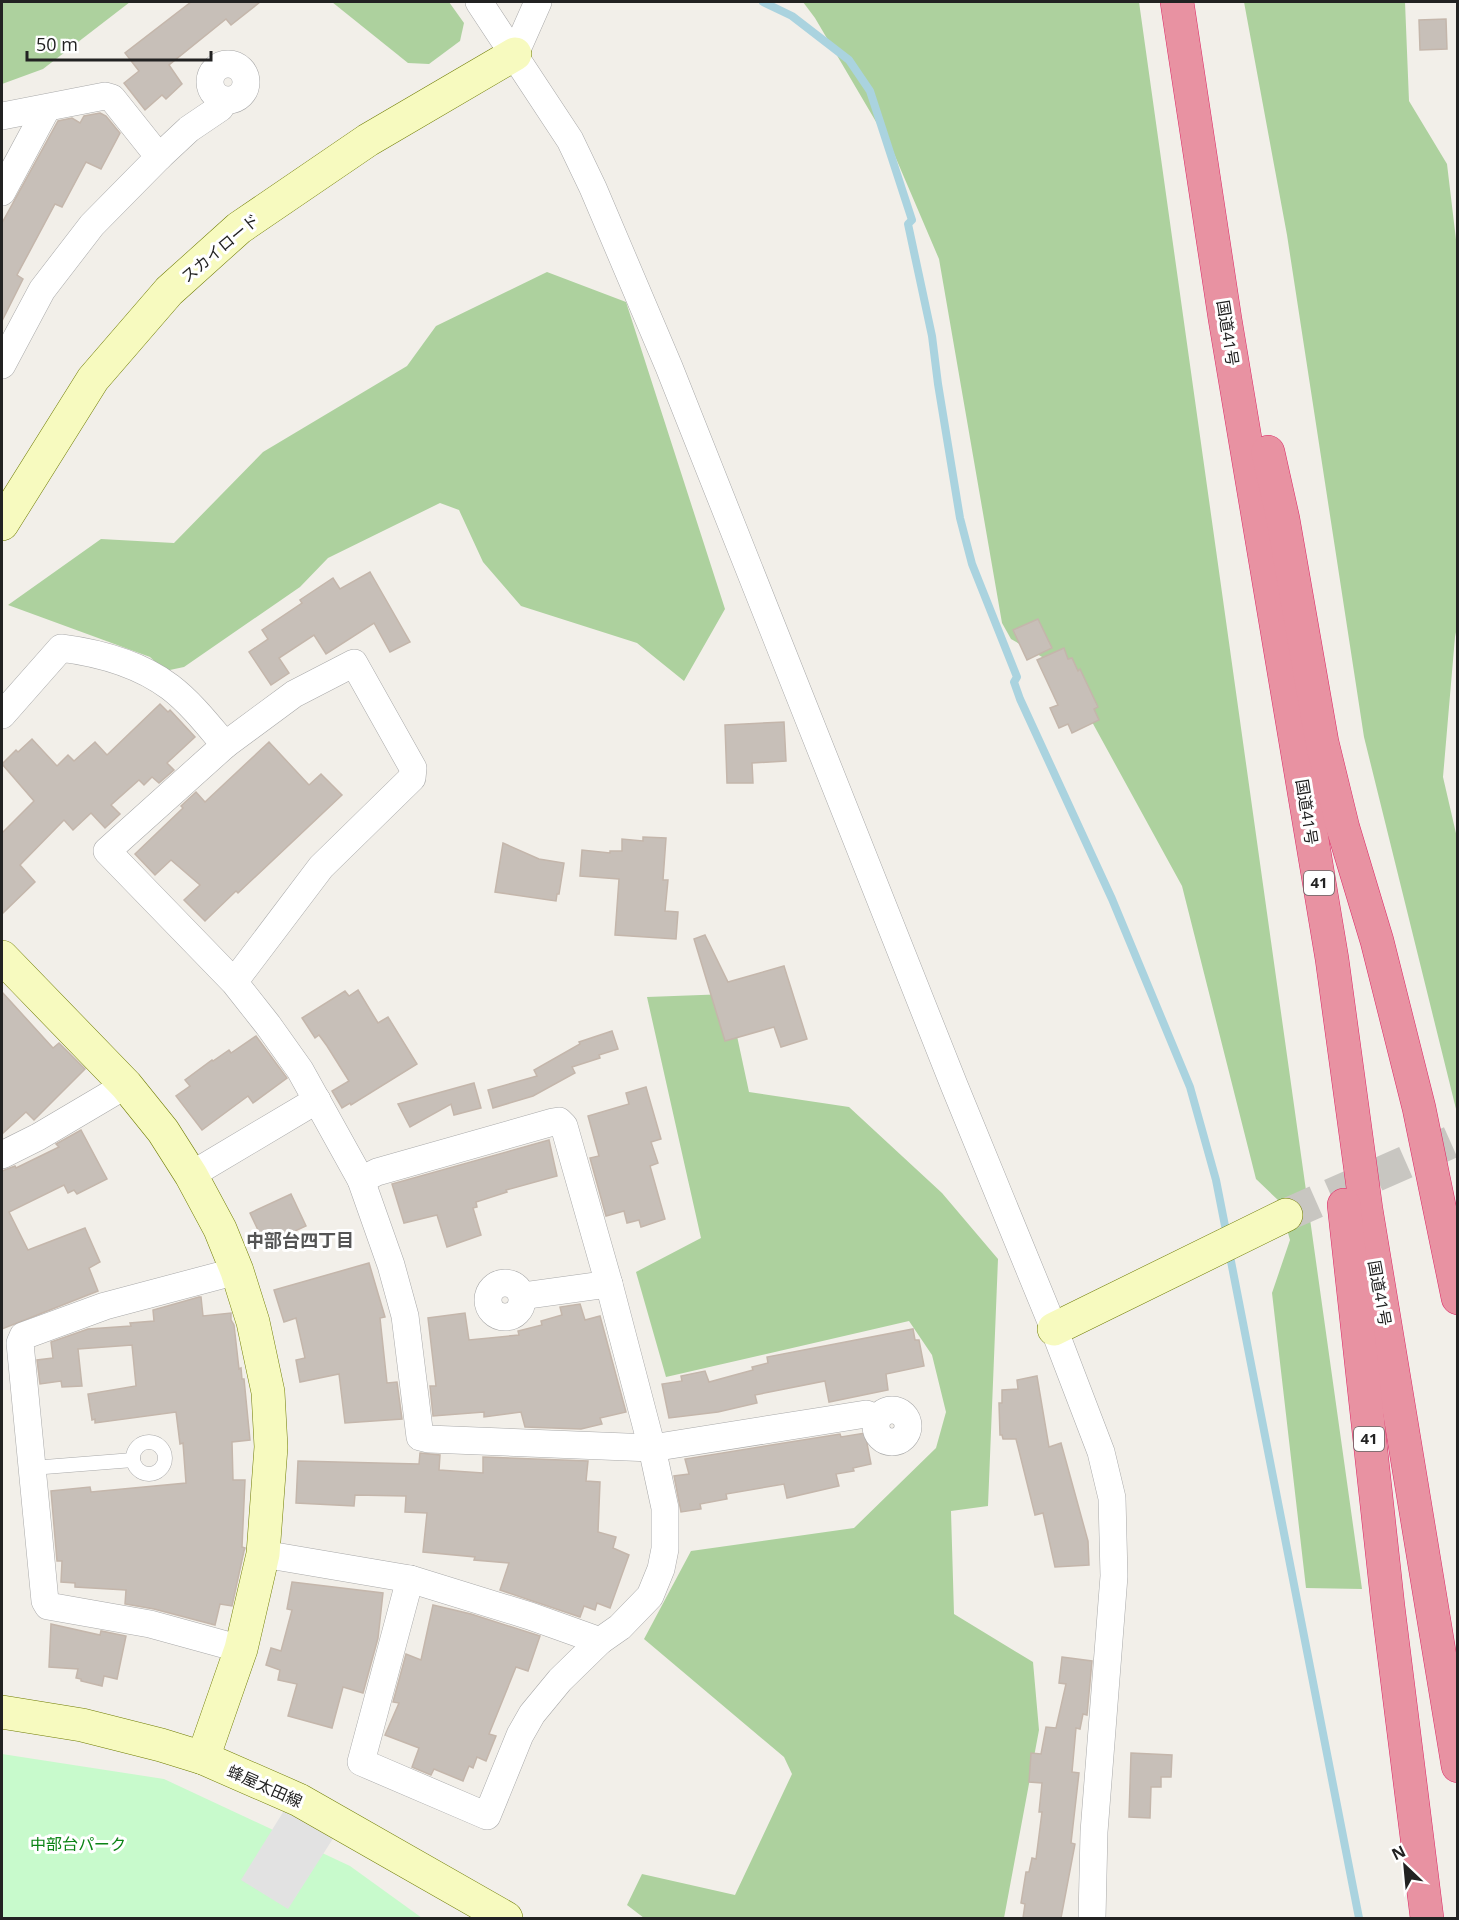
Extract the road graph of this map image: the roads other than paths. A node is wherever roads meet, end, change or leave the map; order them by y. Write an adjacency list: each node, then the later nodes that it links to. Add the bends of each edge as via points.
1 (479, 2): 5 (street)
2 (538, 2): 5 (street)
3 (1177, 2): 17 (highway, 国道41号 / 41, via 1229,343)
4 (1190, 2): 12 (highway, 国道41号 / 41)
5 (515, 54): 13 (street, スカイロード, via 368,140 239,228 170,291 93,380); 29 (street, via 570,140 651,325)
6 (225, 100): 9 (street)
7 (47, 108): 8 (street); 9 (street, via 105,96 112,98); 10 (street)
8 (2, 116)
9 (159, 157): 11 (street, via 66,256 42,290)
10 (2, 192)
11 (2, 365)
12 (1250, 375): 28 (highway, 41, via 1283,519 1322,742 1419,1108); 38 (highway, 国道41号 / 41)
13 (2, 524)
14 (2, 715): 15 (street, via 61,648 95,652 131,665 170,687)
15 (225, 745): 18 (street, via 108,851); 18 (street, via 294,694 354,663 413,768 412,778 321,867)
16 (2, 957): 19 (street)
17 (1332, 959): 41 (highway, 国道41号 / 41, via 1366,1209); 44 (highway, 41, via 1326,1032 1335,1143)
18 (234, 982): 20 (street, via 268,1025)
19 (126, 1085): 21 (street); 22 (street, via 163,1131)
20 (317, 1100): 22 (street); 23 (street)
21 (2, 1155)
22 (191, 1175): 25 (street)
23 (361, 1179): 26 (street, via 559,1121 564,1126); 31 (street, via 405,1316 420,1437)
24 (1286, 1215): 29 (street)
25 (237, 1271): 33 (street, via 105,1306 23,1336 20,1343); 34 (street, via 253,1322 267,1392 271,1447)
26 (609, 1284): 27 (street); 31 (street)
27 (522, 1296)
28 (1458, 1298)
29 (1054, 1329): 43 (street, via 1101,1452 1112,1498 1114,1576 1094,1832)
30 (877, 1419): 31 (street, via 866,1414)
31 (651, 1448): 36 (street, via 666,1523 661,1569 650,1596)
32 (133, 1460): 33 (lane)
33 (32, 1468): 37 (street, via 48,1606 150,1624)
34 (263, 1554): 35 (street); 37 (street)
35 (410, 1579): 36 (street); 36 (street, via 361,1762 487,1816 532,1714)
36 (600, 1641)
37 (241, 1649): 40 (street)
38 (1458, 1691)
39 (2, 1712): 40 (street, 蜂屋太田線, via 82,1725)
40 (203, 1758): 42 (street, 蜂屋太田線, via 299,1800)
41 (1458, 1766)
42 (506, 1918)
43 (1092, 1918)
44 (1427, 1918)

